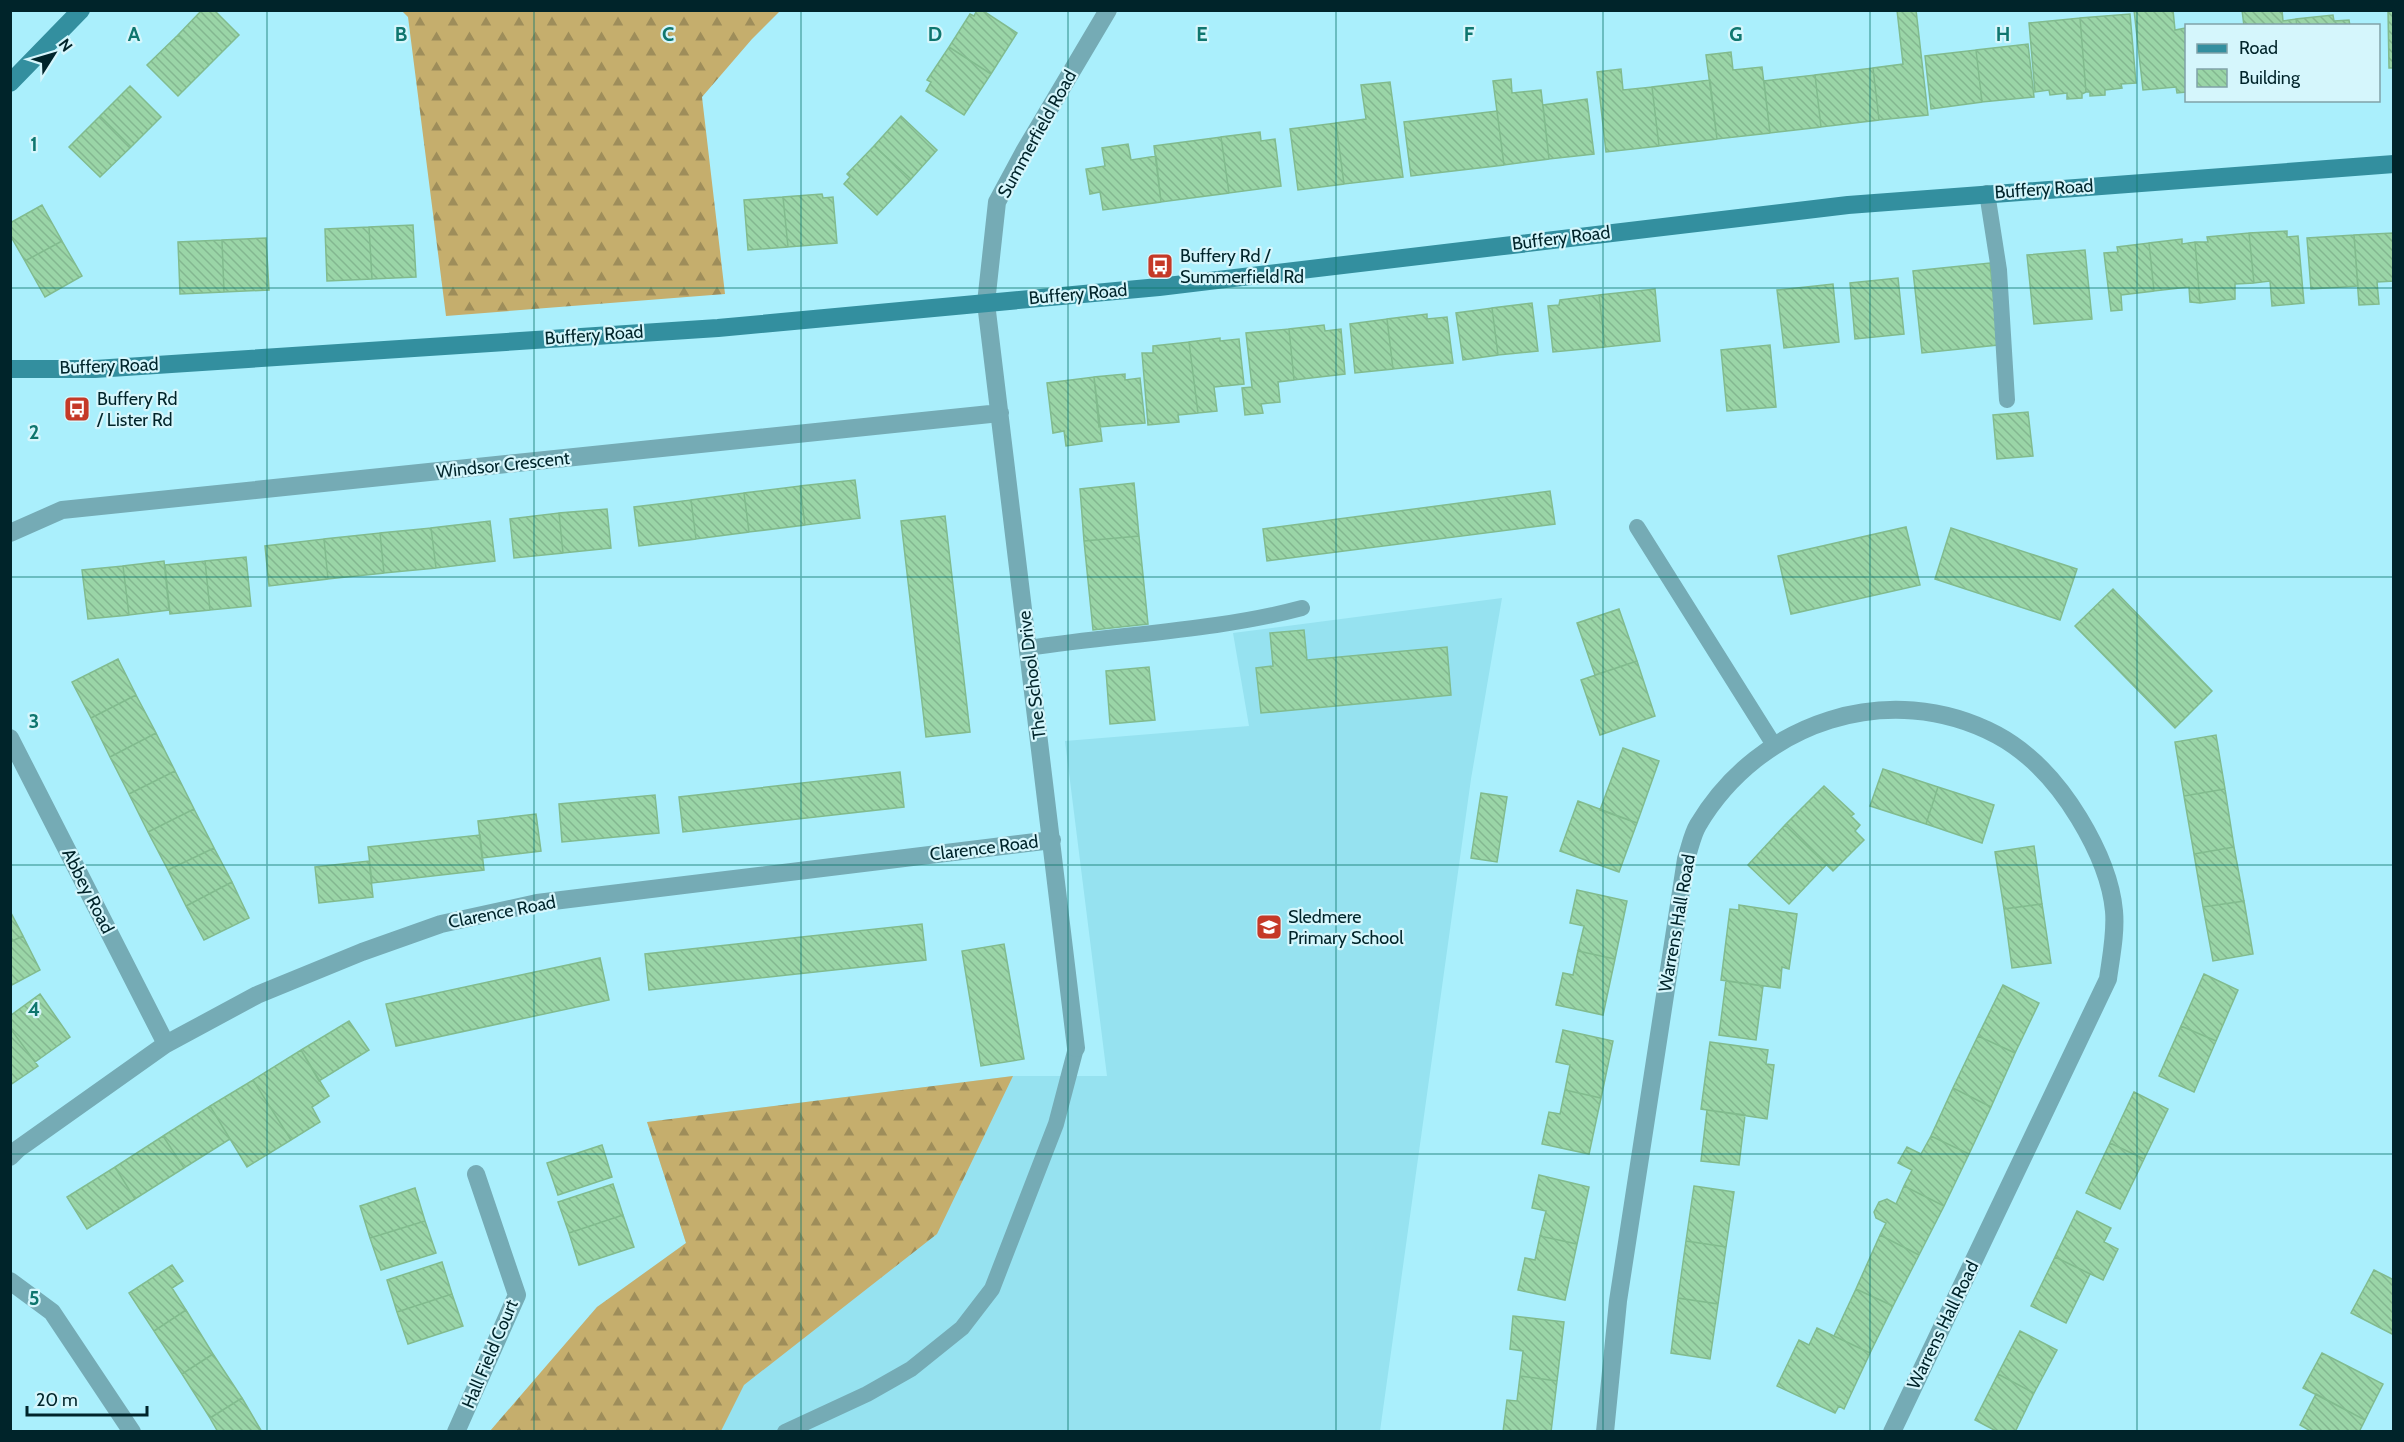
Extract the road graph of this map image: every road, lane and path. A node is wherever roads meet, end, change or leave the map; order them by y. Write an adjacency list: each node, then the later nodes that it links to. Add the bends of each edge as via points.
1 (81, 10): 3 (street)
2 (1108, 10): 6 (street, Summerfield Road, via 997,202)
3 (10, 82)
4 (2394, 164): 5 (street, Buffery Road)
5 (1987, 194): 6 (street, Buffery Road, via 1837,206); 8 (lane, via 1999,270)
6 (986, 303): 7 (street, Buffery Road, via 718,328 96,369); 9 (street, The School Drive)
7 (10, 369)
8 (2007, 400)
9 (1000, 413): 11 (street, Windsor Crescent, via 62,510); 13 (street, The School Drive)
10 (1637, 527): 15 (lane)
11 (10, 533)
12 (1302, 608): 13 (lane, via 1260,619)
13 (1029, 648): 16 (street, The School Drive)
14 (10, 738): 17 (street, Abbey Road)
15 (1774, 745): 25 (street, Warrens Hall Road, via 1740,771 1716,800 1697,827 1686,859 1618,1301); 26 (street, Warrens Hall Road, via 1813,725 1880,711 1937,713 1997,735 2050,777 2071,805 2093,841 2114,911 2108,979)
16 (1052, 840): 17 (street, Clarence Road, via 537,903 441,924 257,995); 18 (street, The School Drive)
17 (166, 1044): 19 (street, Clarence Road)
18 (1077, 1048): 24 (lane, via 1056,1125 992,1289 962,1328 911,1369 867,1394)
19 (10, 1156)
20 (476, 1174): 23 (street, Hall Field Court, via 517,1295)
21 (10, 1281): 22 (street, via 52,1312)
22 (132, 1431)
23 (456, 1431)
24 (785, 1431)
25 (1605, 1431)
26 (1892, 1431)

